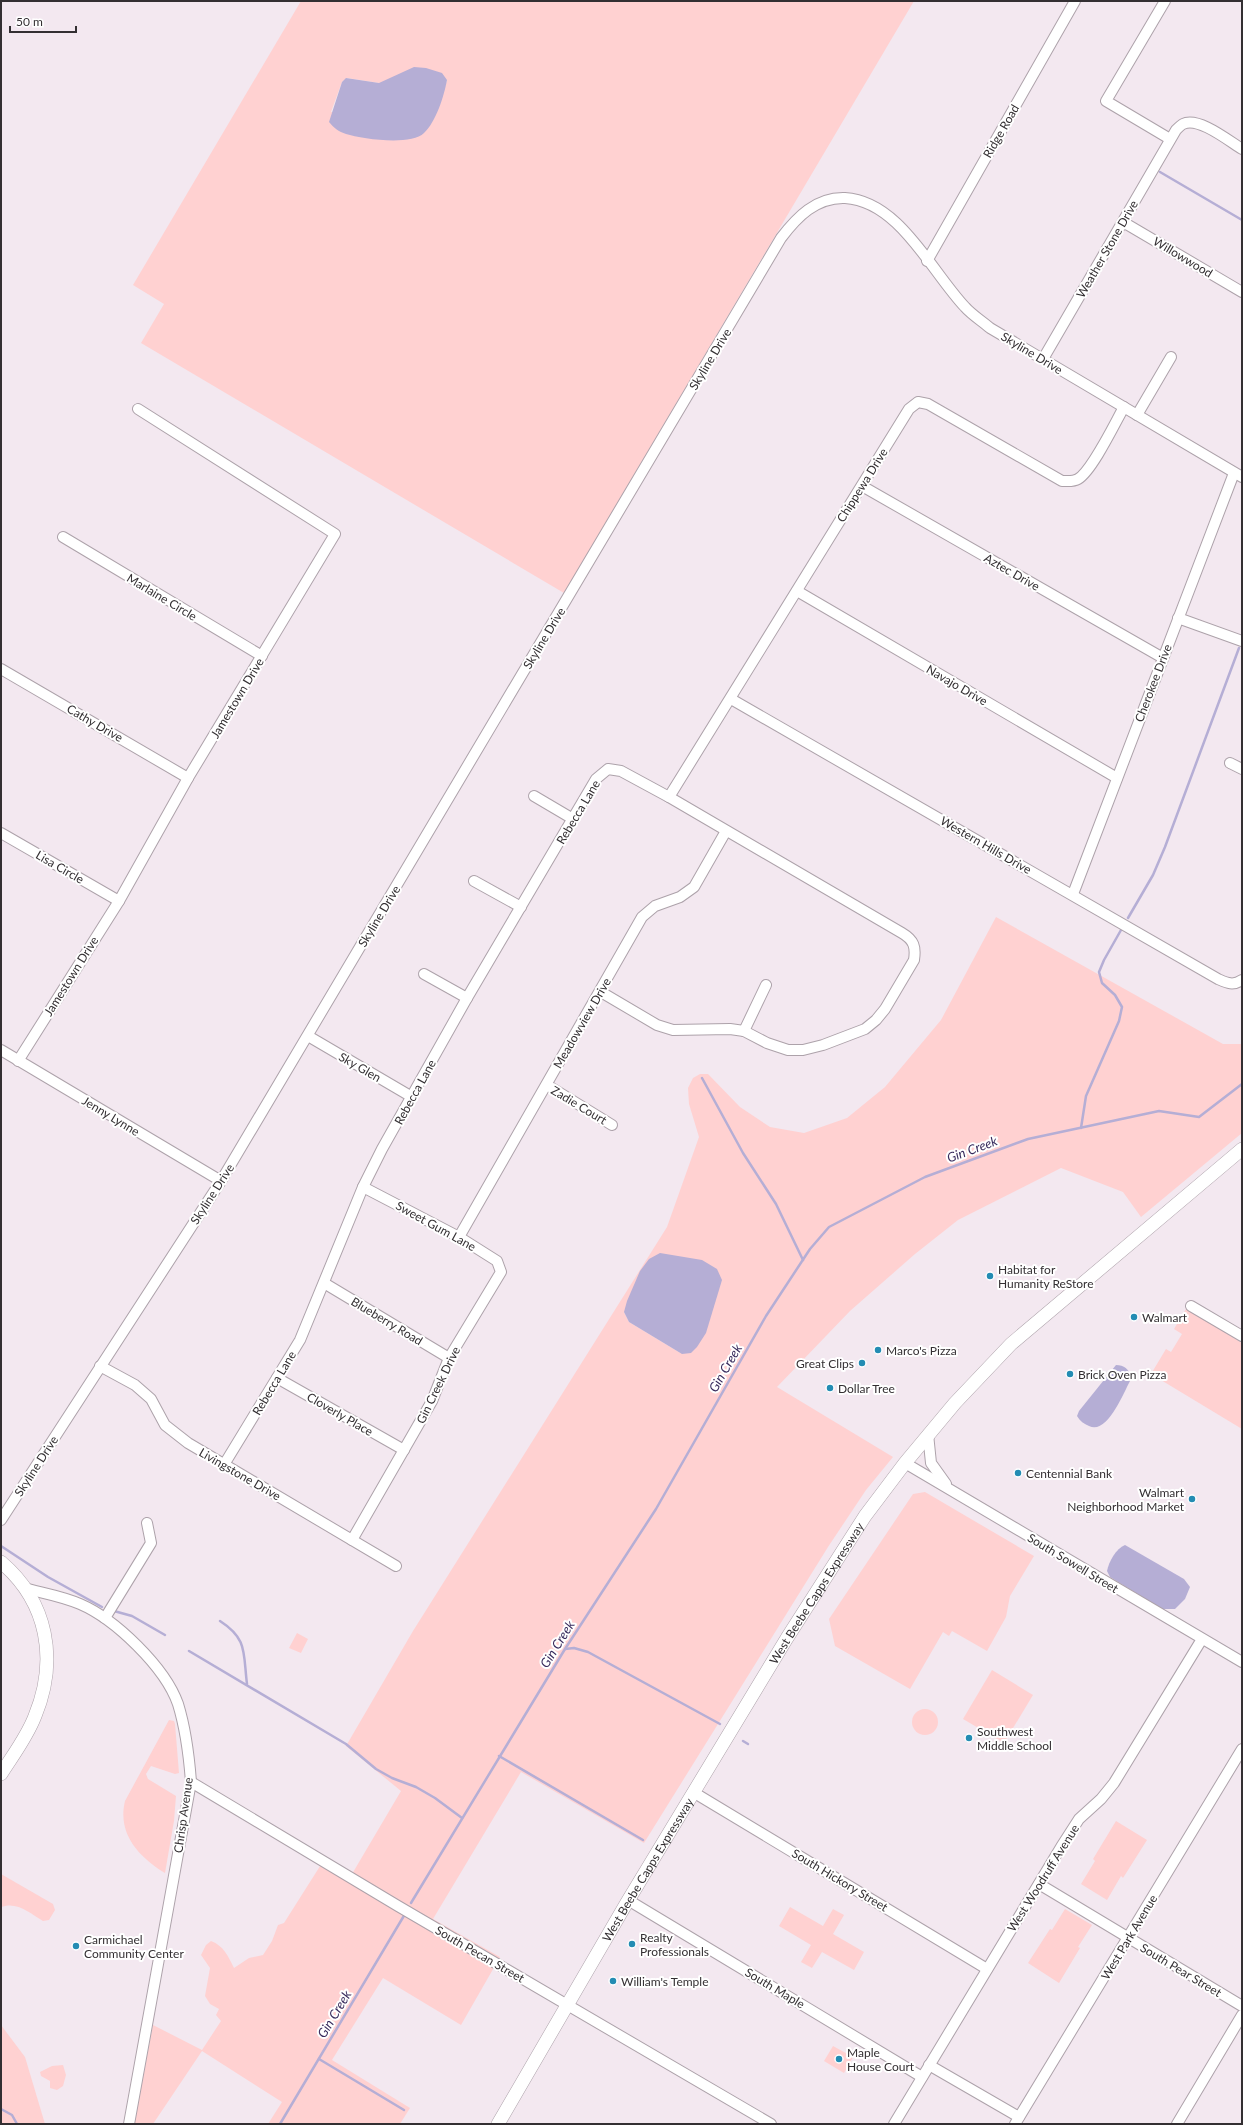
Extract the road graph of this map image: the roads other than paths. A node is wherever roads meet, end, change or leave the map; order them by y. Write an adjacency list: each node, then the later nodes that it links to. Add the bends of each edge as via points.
1 (1075, 1): 6 (street, Ridge Road)
2 (1165, 1): 3 (street, via 1106,101)
3 (1170, 139): 4 (street, Weather Stone Drive, via 1184,124 1193,122 1202,124); 5 (street, Weather Stone Drive)
4 (1242, 149)
5 (1123, 222): 7 (street, Willowwood); 9 (street, Weather Stone Drive)
6 (927, 261): 9 (street, Skyline Drive, via 974,315 990,328); 42 (street, Skyline Drive, via 917,246 892,220 862,200 833,198 808,209 793,222 781,238)
7 (1242, 292)
8 (1171, 357): 12 (street)
9 (1043, 359): 11 (street, Skyline Drive)
10 (138, 408): 19 (street, Jamestown Drive, via 335,534)
11 (1124, 408): 12 (street, Skyline Drive); 14 (street, Chippewa Drive, via 1089,467 1077,479 1062,481 928,404 918,402 909,409)
12 (1137, 415): 13 (street, Skyline Drive)
13 (1238, 475): 17 (street, Cherokee Drive)
14 (862, 486): 16 (street, Chippewa Drive); 20 (street, Aztec Drive)
15 (63, 537): 19 (street, Marlaine Circle)
16 (797, 591): 22 (street, Chippewa Drive); 26 (street, Navajo Drive)
17 (1178, 618): 18 (street); 20 (street, Cherokee Drive)
18 (1242, 641)
19 (262, 656): 25 (street, Jamestown Drive)
20 (1163, 658): 26 (street, Cherokee Drive)
21 (1, 669): 25 (street, Cathy Drive)
22 (731, 699): 28 (street, Chippewa Drive); 33 (street, Western Hills Drive)
23 (1230, 763): 24 (street)
24 (1242, 769)
25 (188, 778): 34 (street, Jamestown Drive)
26 (1117, 778): 33 (street, Cherokee Drive)
27 (534, 796): 29 (street)
28 (669, 797): 29 (street, Rebecca Lane, via 621,771 608,769 596,779); 30 (street, Rebecca Lane)
29 (573, 819): 35 (street, Rebecca Lane)
30 (726, 831): 39 (street, Meadowview Drive, via 694,887 680,897 655,906 642,917); 41 (street, Rebecca Lane, via 910,938 915,951 914,960 885,1009 865,1029 823,1045 795,1050 767,1043)
31 (1, 833): 34 (street, Lisa Circle)
32 (474, 881): 35 (street)
33 (1073, 894): 37 (street, Western Hills Drive, via 1218,979 1228,984 1236,984)
34 (118, 901): 44 (street, Jamestown Drive)
35 (521, 907): 40 (street, Rebecca Lane)
36 (424, 974): 40 (street)
37 (1242, 980)
38 (766, 985): 41 (street)
39 (601, 992): 41 (street, Rebecca Lane, via 657,1025 674,1030); 45 (street, Meadowview Drive)
40 (467, 998): 46 (street, Rebecca Lane)
41 (744, 1031)
42 (308, 1036): 46 (street, Sky Glen); 49 (street, Skyline Drive)
43 (1, 1050): 44 (street, Jenny Lynne)
44 (18, 1061): 49 (street, Jenny Lynne)
45 (547, 1085): 47 (street, Zadie Court); 51 (street, Meadowview Drive)
46 (412, 1097): 50 (street, Rebecca Lane)
47 (612, 1124)
48 (1242, 1149): 59 (main road, West Beebe Capps Expressway, via 1011,1344)
49 (221, 1181): 57 (street, Skyline Drive)
50 (363, 1187): 51 (street, Sweet Gum Lane); 53 (street, Rebecca Lane)
51 (459, 1237): 52 (street, Sweet Gum Lane, via 497,1261)
52 (501, 1272): 56 (street, Gin Creek Drive)
53 (324, 1283): 56 (street, Blueberry Road); 58 (street, Rebecca Lane, via 300,1340)
54 (1191, 1306): 55 (street)
55 (1242, 1336)
56 (450, 1358): 60 (street, Gin Creek Drive, via 432,1401)
57 (100, 1366): 62 (street, Livingstone Drive, via 135,1385 151,1399 165,1425); 64 (street, Skyline Drive)
58 (277, 1378): 60 (street, Cloverly Place); 62 (street, Rebecca Lane)
59 (928, 1434): 61 (main road, West Beebe Capps Expressway); 63 (street, via 930,1464)
60 (404, 1450): 66 (street, Gin Creek Drive)
61 (905, 1463): 63 (street, South Sowell Street); 76 (main road, West Beebe Capps Expressway, via 847,1543)
62 (224, 1464): 66 (street, Livingstone Drive)
63 (954, 1493): 71 (street, South Sowell Street)
64 (1, 1520)
65 (148, 1523): 70 (street, via 151,1543)
66 (352, 1540): 68 (street, Livingstone Drive)
67 (1, 1562): 69 (main road)
68 (396, 1566)
69 (24, 1588): 70 (street, Chrisp Avenue, via 80,1604); 74 (main road, via 44,1625 47,1665 45,1684 27,1733)
70 (105, 1618): 75 (street, Chrisp Avenue, via 155,1664 177,1702 187,1735)
71 (1202, 1639): 72 (street, South Sowell Street); 77 (street, West Woodruff Avenue, via 1114,1783 1079,1819)
72 (1242, 1662)
73 (1242, 1749): 79 (street, West Park Avenue)
74 (1, 1774)
75 (191, 1782): 81 (street, South Pecan Street); 87 (street, Chrisp Avenue)
76 (693, 1792): 78 (main road, West Beebe Capps Expressway); 80 (street, South Hickory Street)
77 (1039, 1884): 79 (street, South Pear Street); 80 (street, West Woodruff Avenue)
78 (628, 1900): 81 (main road, West Beebe Capps Expressway); 85 (street, South Maple)
79 (1128, 1938): 82 (street, South Pear Street); 86 (street, West Park Avenue)
80 (987, 1968): 84 (street, West Woodruff Avenue)
81 (566, 2004): 88 (main road, West Beebe Capps Expressway); 89 (street, South Pecan Street)
82 (1242, 2006)
83 (1242, 2015): 91 (street)
84 (929, 2066): 85 (street, West Woodruff Avenue); 86 (street)
85 (922, 2077): 90 (street, West Woodruff Avenue)
86 (1017, 2121)
87 (129, 2124)
88 (498, 2124)
89 (771, 2124)
90 (894, 2124)
91 (1177, 2124)

